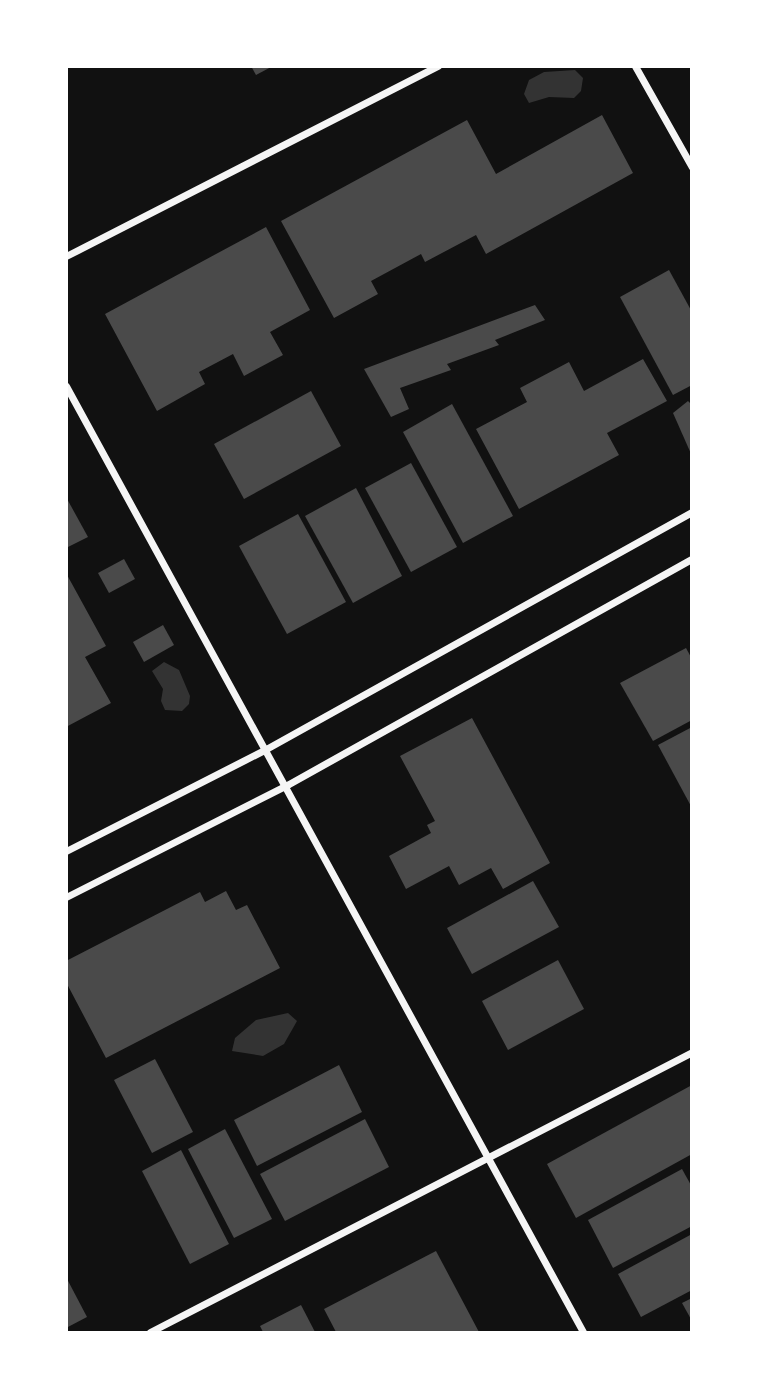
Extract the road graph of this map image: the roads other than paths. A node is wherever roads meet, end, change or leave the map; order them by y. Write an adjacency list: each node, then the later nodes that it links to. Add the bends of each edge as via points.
1 (438, 66): 4 (street)
2 (635, 66): 3 (street)
3 (691, 167)
4 (66, 256)
5 (66, 386): 8 (street)
6 (691, 512): 8 (street)
7 (691, 559): 9 (street)
8 (266, 749): 9 (street); 10 (street)
9 (287, 785): 11 (street); 13 (street)
10 (66, 851)
11 (66, 897)
12 (691, 1052): 13 (street)
13 (490, 1154): 14 (street); 15 (street)
14 (150, 1332)
15 (583, 1332)

